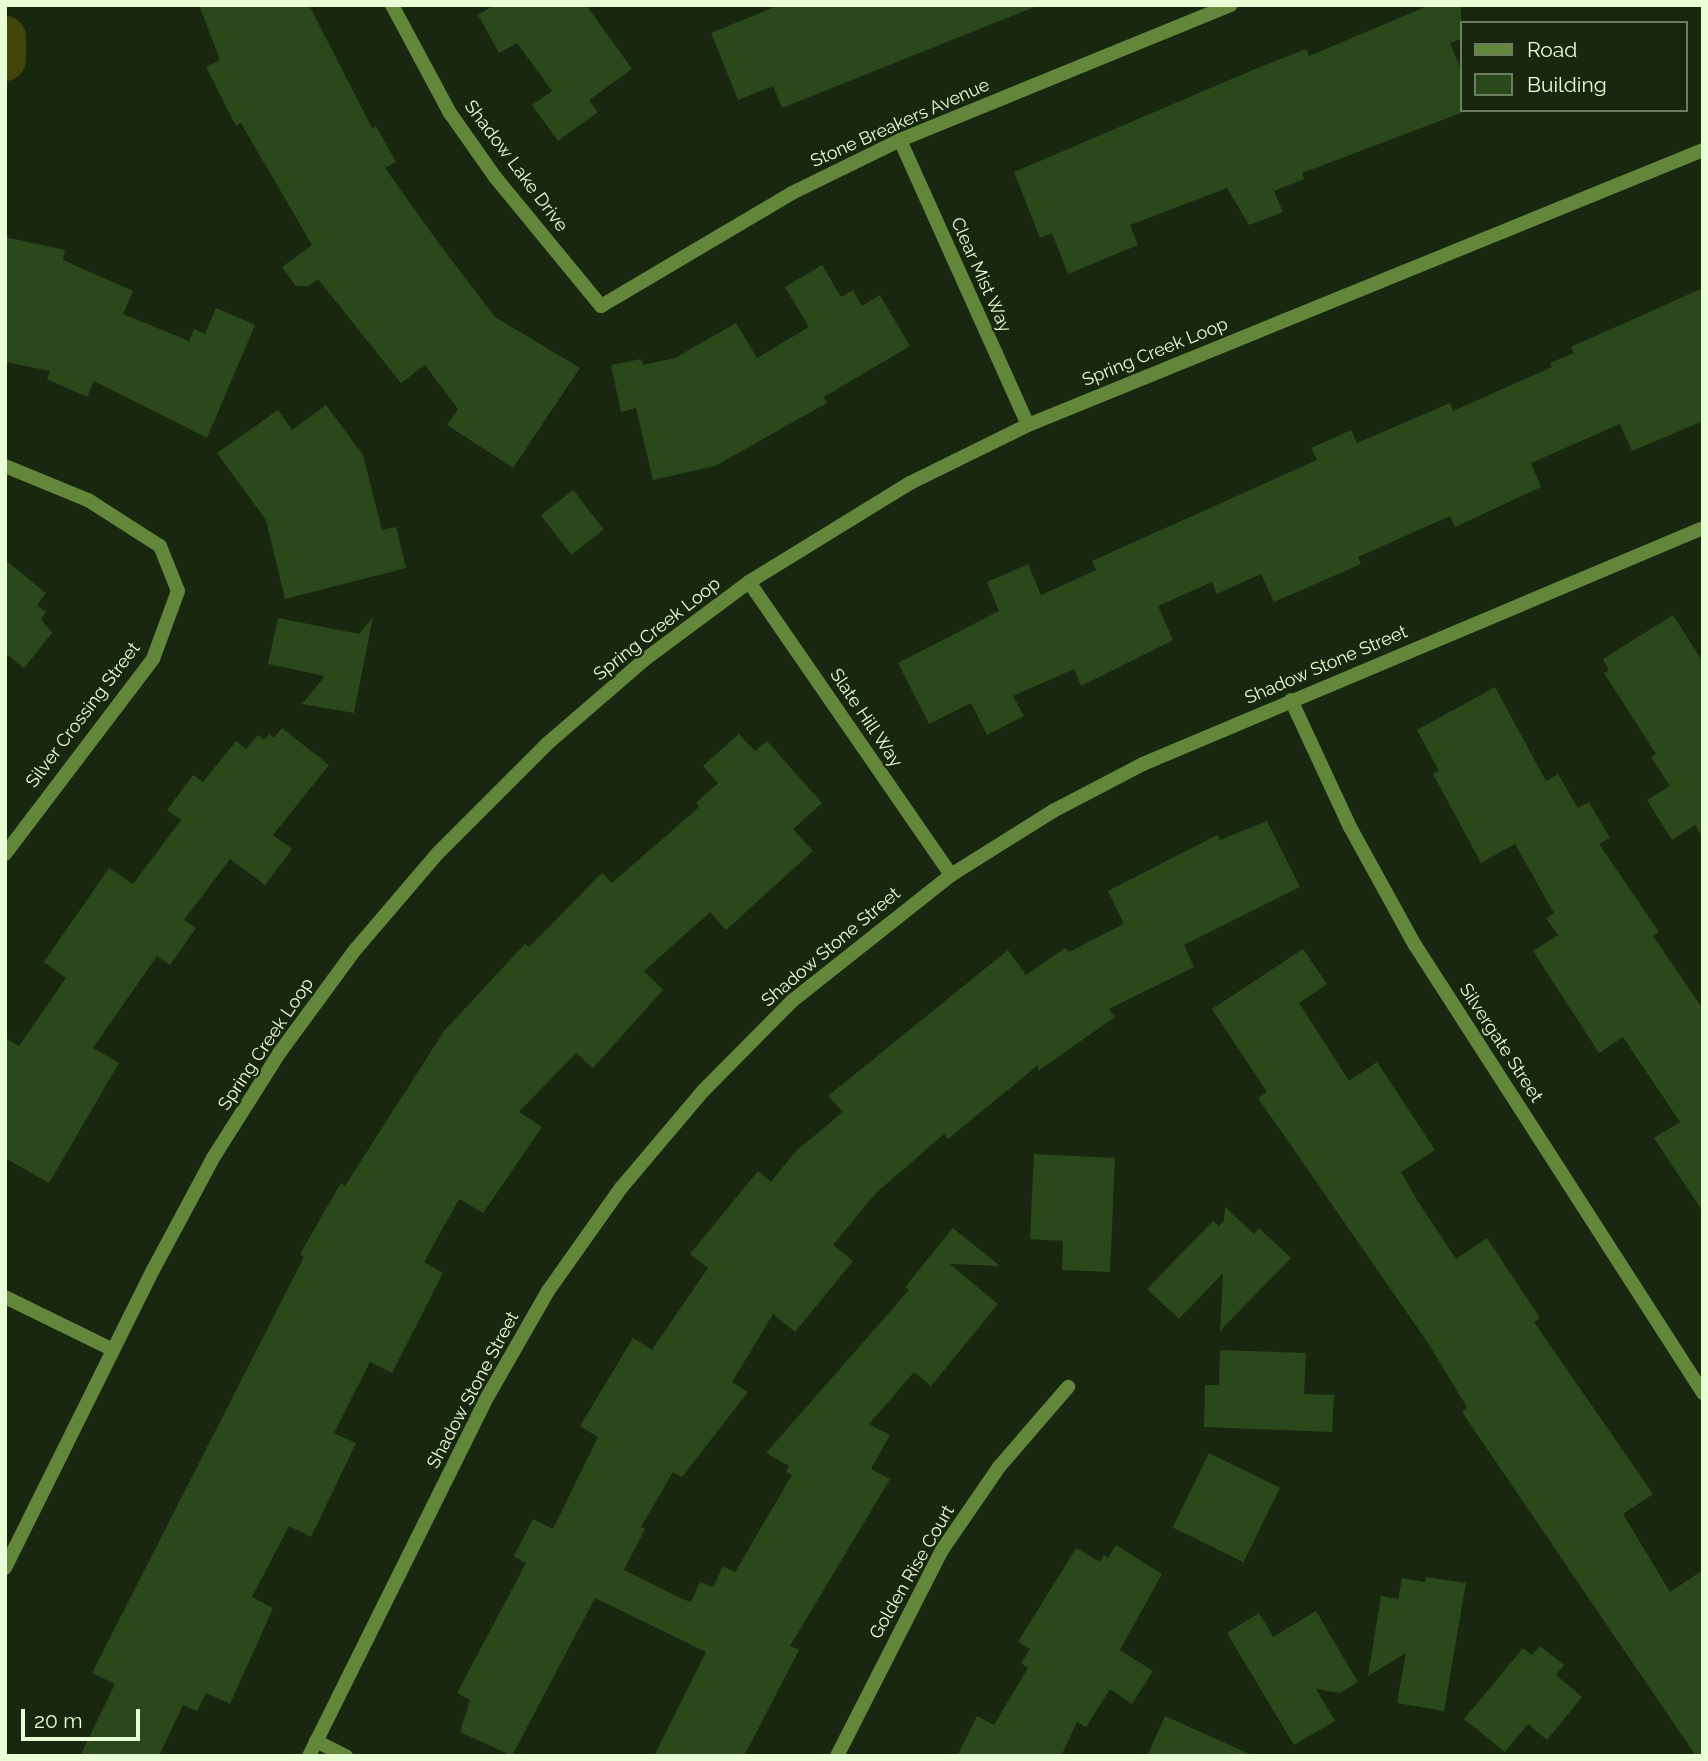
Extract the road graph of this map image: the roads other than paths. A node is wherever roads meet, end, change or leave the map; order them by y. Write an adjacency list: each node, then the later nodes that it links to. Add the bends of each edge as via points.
1 (392, 5): 5 (street, Shadow Lake Drive, via 450,113 495,177)
2 (1231, 5): 3 (street, Stone Breakers Avenue)
3 (900, 140): 5 (street, Stone Breakers Avenue, via 792,193); 6 (street, Clear Mist Way)
4 (1703, 150): 6 (street, Spring Creek Loop)
5 (601, 306)
6 (1028, 425): 9 (street, Spring Creek Loop, via 910,483)
7 (5, 466): 11 (street, Silver Crossing Street, via 88,500 160,546 178,592 153,659)
8 (1703, 528): 10 (street, Shadow Stone Street)
9 (749, 582): 12 (street, Slate Hill Way); 14 (street, Spring Creek Loop, via 644,660 548,743 436,854 355,950 280,1052 213,1158)
10 (1291, 700): 12 (street, Shadow Stone Street, via 1143,764 1053,811); 16 (street, Silvergate Street, via 1350,827 1415,945)
11 (5, 854)
12 (951, 875): 18 (street, Shadow Stone Street, via 792,1001 703,1091 621,1188 548,1291 485,1401)
13 (5, 1297): 14 (street)
14 (113, 1350): 17 (street, Spring Creek Loop)
15 (1068, 1387): 21 (street, Golden Rise Court, via 999,1467 943,1550)
16 (1703, 1393)
17 (5, 1568)
18 (316, 1741): 19 (street, Shadow Stone Street); 20 (street)
19 (309, 1756)
20 (346, 1756)
21 (837, 1756)

